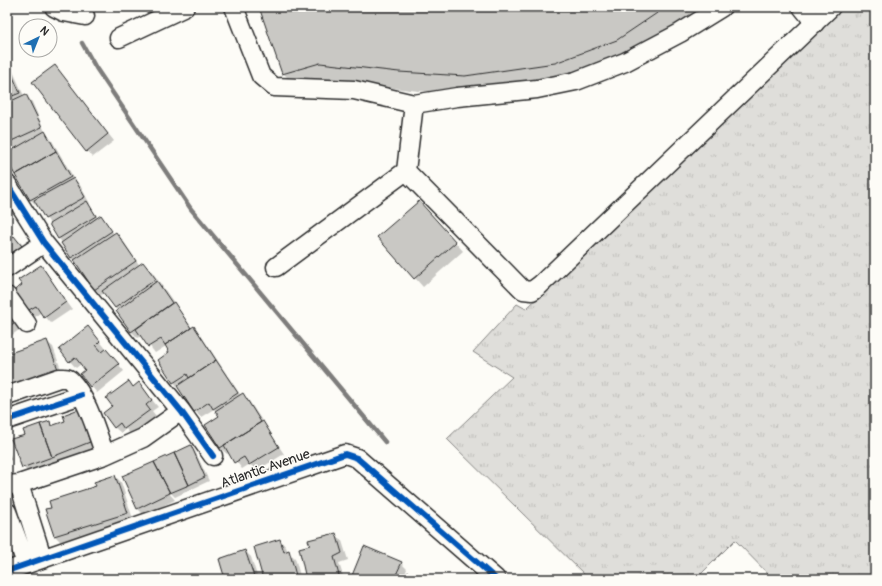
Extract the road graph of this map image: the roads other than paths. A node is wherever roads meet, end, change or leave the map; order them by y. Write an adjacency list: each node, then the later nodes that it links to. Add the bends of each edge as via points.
1 (54, 7): 7 (street, via 64,12)
2 (185, 7): 9 (street)
3 (234, 7): 10 (street, via 261,76 274,87 354,90)
4 (722, 7): 10 (street, via 626,62 576,81 538,89)
5 (802, 7): 8 (street)
6 (831, 7): 8 (street)
7 (85, 16)
8 (815, 23): 11 (street, via 532,291 523,290)
9 (119, 38)
10 (414, 104): 11 (street)
11 (406, 171): 14 (street)
12 (7, 184): 13 (street)
13 (44, 243): 15 (street); 20 (street)
14 (276, 267)
15 (7, 268)
16 (7, 296): 17 (street)
17 (27, 324)
18 (82, 395): 19 (street, via 65,377); 21 (street); 22 (street)
19 (7, 396)
20 (181, 411): 22 (street, via 143,438); 23 (street)
21 (7, 420)
22 (105, 455): 24 (street)
23 (213, 456)
24 (13, 485): 26 (street)
25 (7, 512): 26 (street)
26 (34, 560): 27 (street, Atlantic Avenue); 28 (street, Atlantic Avenue, via 345,454 357,458)
27 (7, 570)
28 (496, 579)

